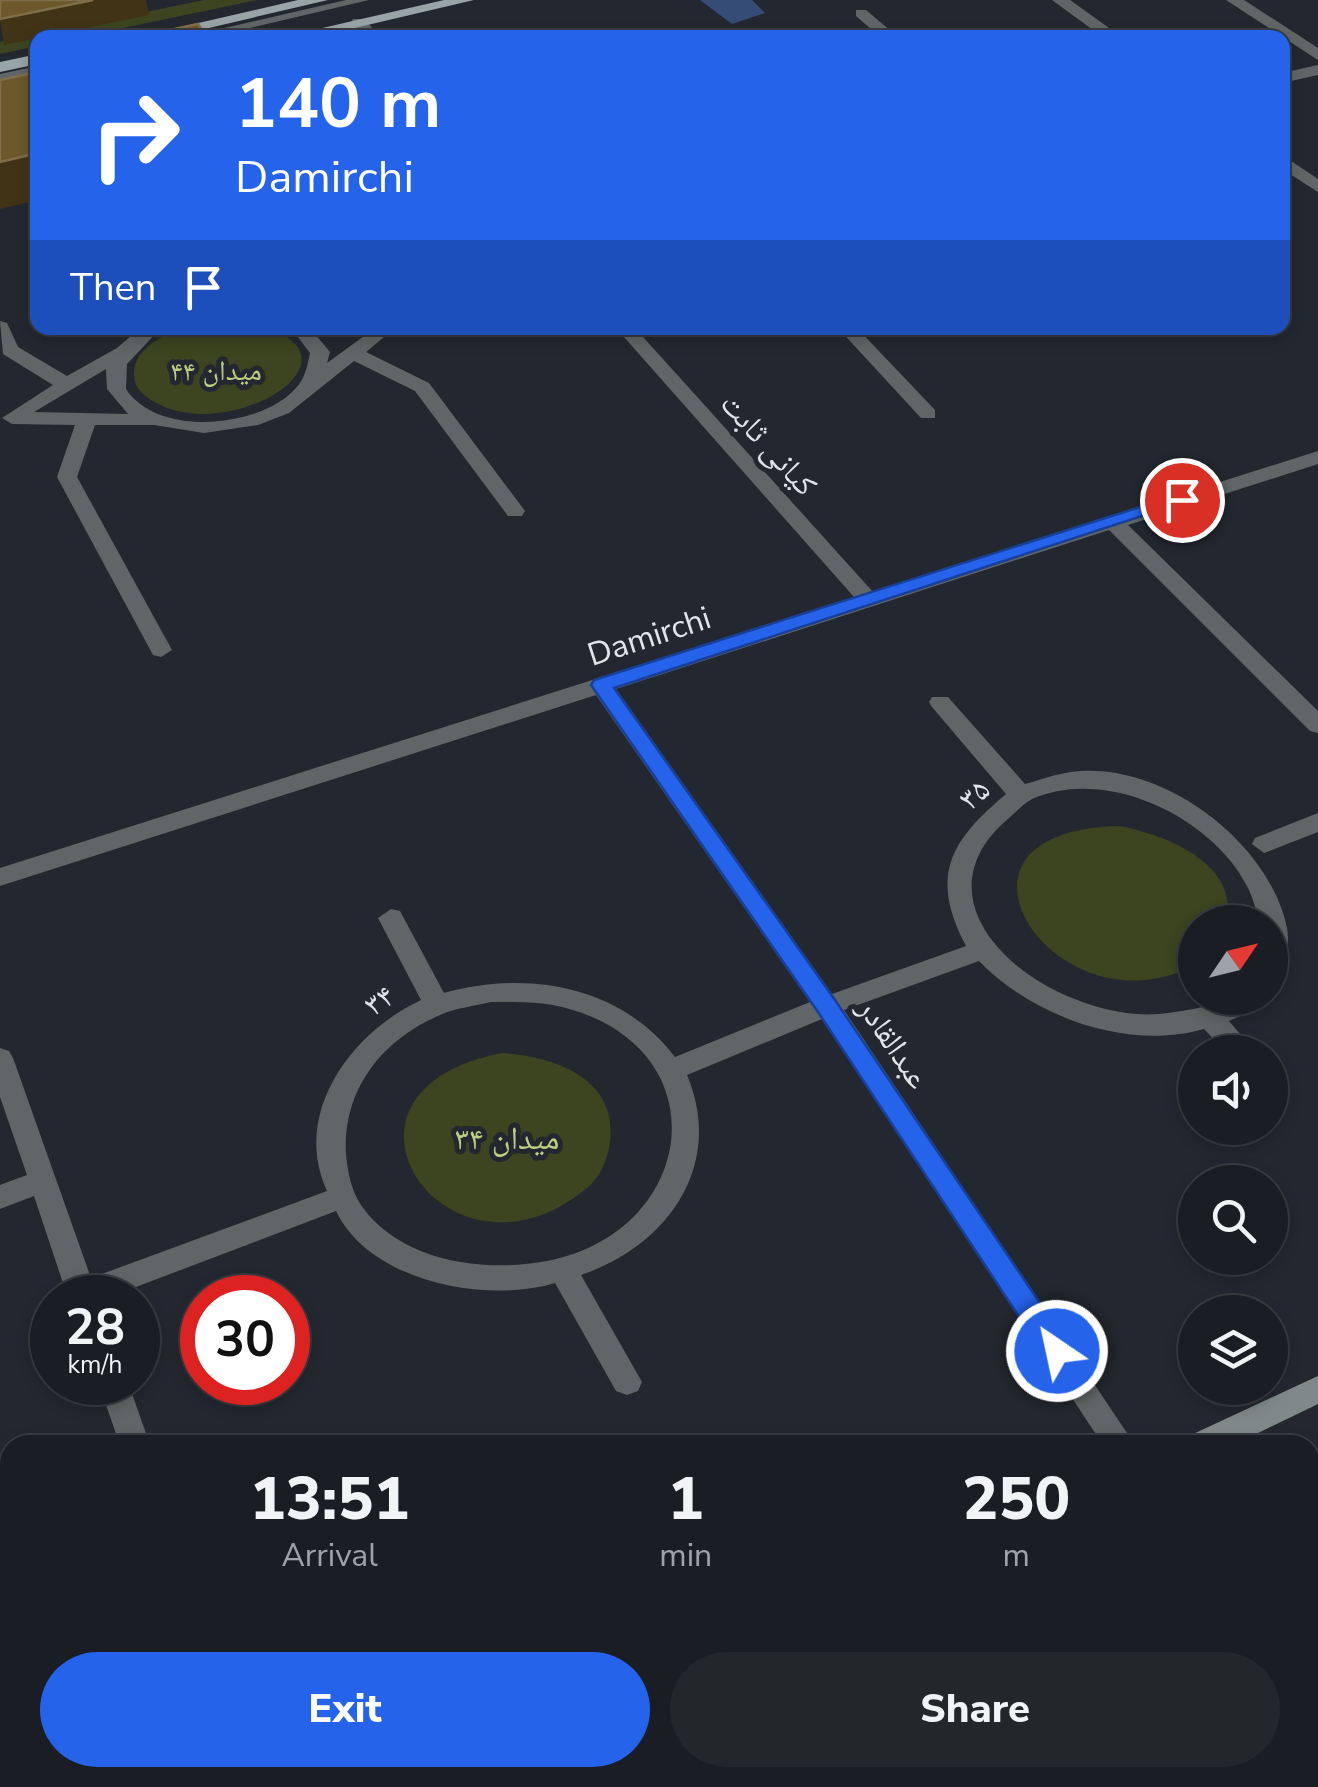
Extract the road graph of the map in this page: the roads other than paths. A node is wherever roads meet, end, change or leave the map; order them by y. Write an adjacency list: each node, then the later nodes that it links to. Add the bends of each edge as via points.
1 (320, 0): 8 (main road)
2 (363, 0): 9 (lane)
3 (466, 0): 7 (main road)
4 (1060, 0): 13 (street)
5 (1234, 0): 14 (street)
6 (862, 13): 12 (street)
7 (359, 22): 10 (main road); 11 (street)
8 (178, 30)
9 (224, 30)
10 (322, 30)
11 (366, 30)
12 (882, 30)
13 (1103, 30)
14 (1280, 30)
15 (1318, 31): 16 (street)
16 (1292, 38): 17 (street)
17 (1318, 55)
18 (30, 61): 19 (main road)
19 (0, 67)
20 (1318, 70): 22 (street)
21 (30, 72): 23 (lane)
22 (1290, 76)
23 (0, 78)
24 (30, 92): 25 (main road)
25 (0, 98)
26 (1290, 166): 27 (street)
27 (1318, 187)
28 (0, 327): 37 (street, via 10,350)
29 (143, 335): 34 (street)
30 (306, 335): 36 (street, via 320,352)
31 (377, 335): 35 (street)
32 (631, 335): 45 (street, کیانی ثابت)
33 (854, 335): 38 (street)
34 (120, 353): 37 (street); 41 (street, via 112,372 116,392)
35 (354, 354): 36 (street); 43 (street, via 422,387)
36 (312, 384): 41 (street, via 262,416 227,425)
37 (68, 386): 39 (street)
38 (928, 414)
39 (6, 419): 40 (street)
40 (87, 419): 41 (street); 46 (street, via 67,476)
41 (158, 420)
42 (1318, 457): 44 (street, Damirchi)
43 (516, 510)
44 (1113, 522): 45 (street, Damirchi); 49 (street)
45 (868, 600): 47 (street, Damirchi)
46 (162, 650)
47 (602, 685): 54 (street, Damirchi); 60 (street, عبدالقادر)
48 (940, 702): 50 (street)
49 (1318, 724)
50 (1022, 796): 52 (street, ۳۵, via 1069,782 1121,780 1174,791 1224,813); 57 (street, ۳۵, via 989,817 968,846 958,879 963,915)
51 (1318, 822): 52 (street)
52 (1264, 844): 53 (street, ۳۵)
53 (1281, 870)
54 (0, 877)
55 (1295, 910): 58 (street)
56 (391, 918): 59 (street)
57 (982, 950): 60 (street); 62 (street, ۳۵, via 1015,982 1092,1017 1162,1026)
58 (1288, 959)
59 (438, 1005): 65 (street, ۳۴, via 492,992 597,1007 641,1034); 67 (street, ۳۴, via 392,1030 356,1064 334,1106 329,1152)
60 (827, 1006): 65 (street); 76 (street, عبدالقادر)
61 (1219, 1015): 62 (street, ۳۵)
62 (1211, 1019): 63 (street)
63 (1226, 1035)
64 (0, 1058): 66 (street)
65 (672, 1070): 69 (street, ۳۴, via 686,1115 683,1162 660,1208 619,1246)
66 (43, 1182): 68 (street); 70 (street)
67 (342, 1196): 69 (street, ۳۴, via 368,1232 408,1260 457,1277 510,1281); 71 (street)
68 (0, 1197)
69 (564, 1272): 72 (street)
70 (76, 1275)
71 (137, 1275)
72 (627, 1382)
73 (1318, 1390): 77 (main road)
74 (121, 1405): 75 (street)
75 (131, 1435)
76 (1113, 1435)
77 (1223, 1435)

